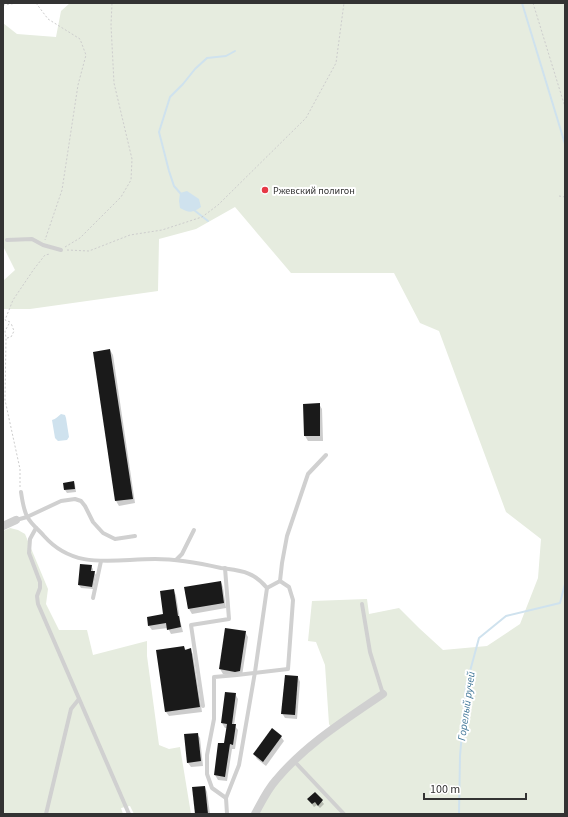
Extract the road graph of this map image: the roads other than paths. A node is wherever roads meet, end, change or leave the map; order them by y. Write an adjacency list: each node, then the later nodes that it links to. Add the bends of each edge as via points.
1 (7, 240): 2 (lane, via 32,239)
2 (61, 250)
3 (326, 454): 14 (lane, via 308,474 287,536)
4 (21, 492): 5 (lane)
5 (27, 517): 6 (lane); 8 (lane); 10 (lane, via 61,501 75,499 81,501 93,522 103,533 115,539)
6 (16, 520): 7 (street)
7 (3, 526)
8 (36, 528): 12 (lane, via 62,552 78,559); 20 (lane, via 30,539 29,553 40,582 38,604)
9 (194, 530): 11 (lane, via 182,554)
10 (135, 536)
11 (176, 560): 12 (lane); 13 (lane)
12 (101, 562): 16 (lane)
13 (224, 568): 15 (lane, via 248,573); 21 (lane, via 229,618 191,625)
14 (280, 580): 15 (lane); 18 (lane, via 289,587 293,600 288,669)
15 (267, 588): 18 (lane)
16 (93, 598)
17 (362, 604): 19 (lane, via 370,652)
18 (255, 672): 23 (lane, via 239,765); 23 (lane, via 214,677 214,719 207,774 212,788)
19 (383, 694): 22 (street)
20 (79, 699): 24 (lane, via 71,709); 25 (lane)
21 (203, 706)
22 (294, 760): 27 (street, via 274,782); 28 (lane)
23 (226, 798): 26 (lane)
24 (46, 814)
25 (129, 814)
26 (227, 814)
27 (255, 814)
28 (344, 814)

